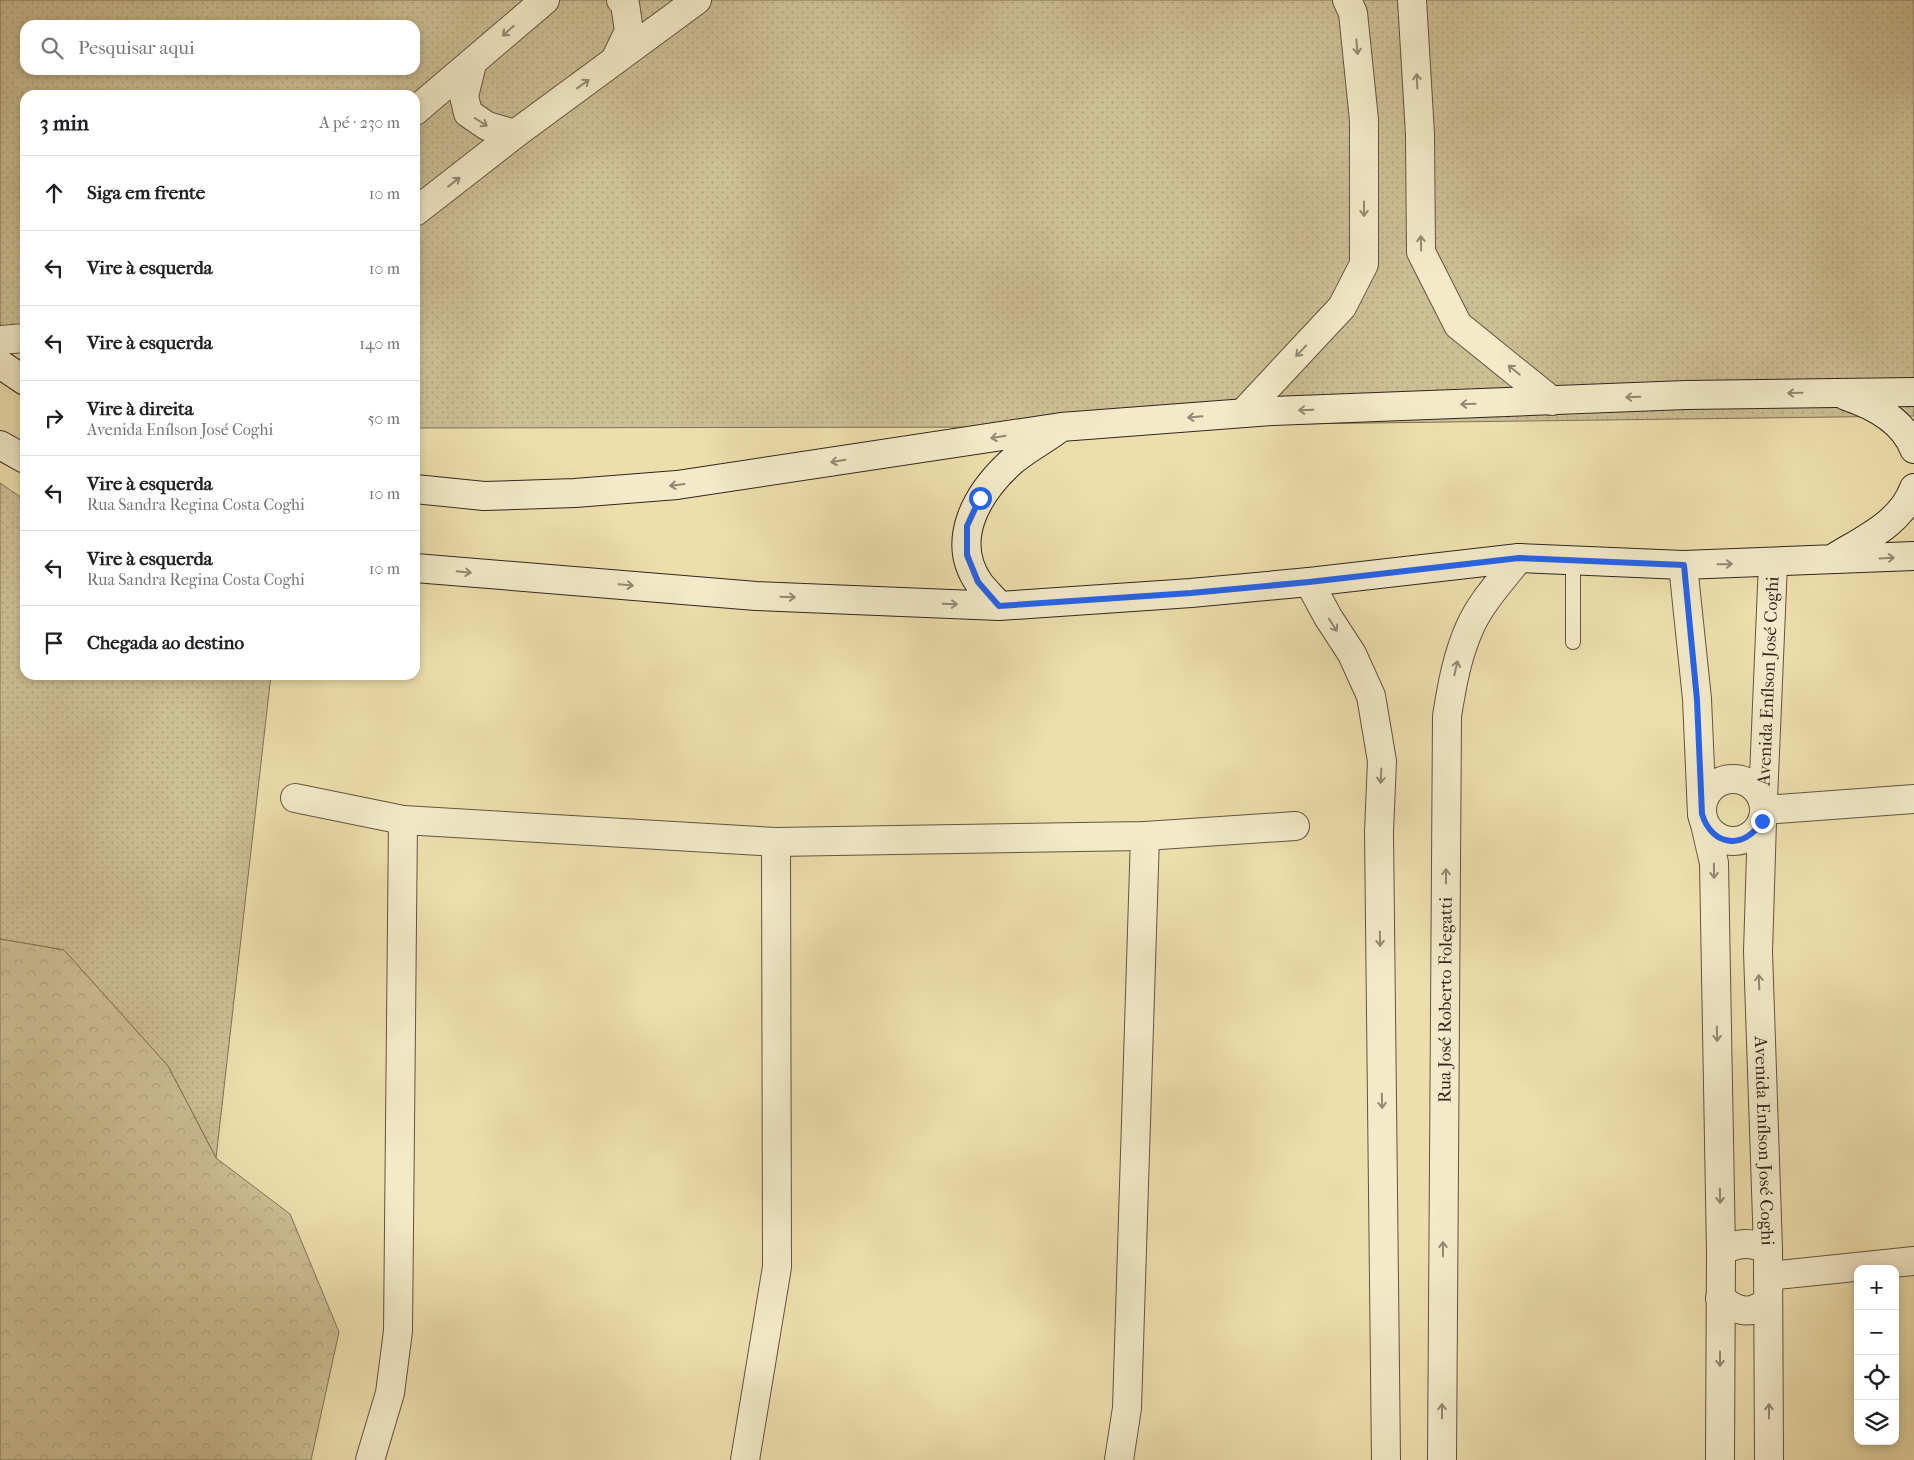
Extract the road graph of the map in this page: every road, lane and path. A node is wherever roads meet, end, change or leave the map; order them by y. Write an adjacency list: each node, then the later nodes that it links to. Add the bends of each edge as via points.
1 (545, 0): 7 (street, one-way to 7)
2 (621, 0): 6 (street, via 625,4 629,31)
3 (697, 0): 6 (street)
4 (1348, 0): 18 (street, one-way to 18, via 1353,13 1364,120 1364,264 1342,307)
5 (1412, 0): 17 (street, one-way to 5, via 1458,326 1422,252 1420,134)
6 (615, 60): 9 (street, one-way to 6)
7 (472, 64): 8 (street); 9 (street, one-way to 9, via 464,96 468,114 487,126)
8 (420, 107)
9 (515, 134): 10 (street, one-way to 9)
10 (420, 208)
11 (20, 338): 12 (street)
12 (0, 340)
13 (0, 364): 14 (street)
14 (20, 378)
15 (1835, 392): 16 (street); 17 (street, one-way to 17); 21 (street, via 1887,414 1901,428)
16 (1914, 392)
17 (1552, 401): 18 (street, one-way to 18)
18 (1243, 413): 19 (street, one-way to 19)
19 (1061, 427): 24 (street, one-way to 24, via 677,485 484,496); 33 (street, via 1009,464 980,498 967,526 967,555 978,582)
20 (0, 445): 22 (street)
21 (1914, 449)
22 (20, 456)
23 (1914, 488): 28 (street, via 1910,499 1892,521)
24 (420, 490)
25 (1914, 556): 28 (street, one-way to 25)
26 (1519, 558): 27 (street); 32 (street); 52 (street, Rua José Roberto Folegatti, one-way to 26, via 1447,716 1457,662 1470,626)
27 (1573, 560): 30 (street); 34 (lane)
28 (1830, 560): 29 (street)
29 (1773, 562): 30 (street, one-way to 29); 37 (street, Avenida Enílson José Coghi)
30 (1684, 565): 38 (street, via 1697,700)
31 (420, 568): 33 (street, one-way to 33, via 756,596)
32 (1309, 582): 33 (street); 51 (street, one-way to 51, via 1352,654 1371,696 1382,761 1379,832)
33 (999, 606)
34 (1574, 642)
35 (295, 798): 39 (street)
36 (1914, 799): 37 (street)
37 (1763, 810): 38 (street, via 1757,830 1734,841 1710,832); 38 (street, via 1758,791 1746,782 1730,778 1720,780 1705,794); 43 (street, Avenida Enílson José Coghi, one-way to 37, via 1758,952)
38 (1703, 819): 44 (street, one-way to 44, via 1714,864)
39 (403, 820): 42 (street); 48 (street, via 398,1331 390,1393)
40 (1295, 826): 41 (street)
41 (1145, 836): 42 (street); 50 (street, via 1127,1408)
42 (776, 842): 49 (street, via 777,1267)
43 (1768, 1249): 44 (street, via 1745,1243); 46 (street, Avenida Enílson José Coghi)
44 (1721, 1251): 47 (street)
45 (1914, 1261): 46 (street)
46 (1768, 1288): 47 (street, via 1760,1308 1752,1311 1731,1307); 54 (street, Avenida Enílson José Coghi, one-way to 46)
47 (1720, 1298): 53 (street, one-way to 53)
48 (370, 1460)
49 (745, 1460)
50 (1119, 1460)
51 (1386, 1460)
52 (1442, 1460)
53 (1720, 1460)
54 (1769, 1460)

